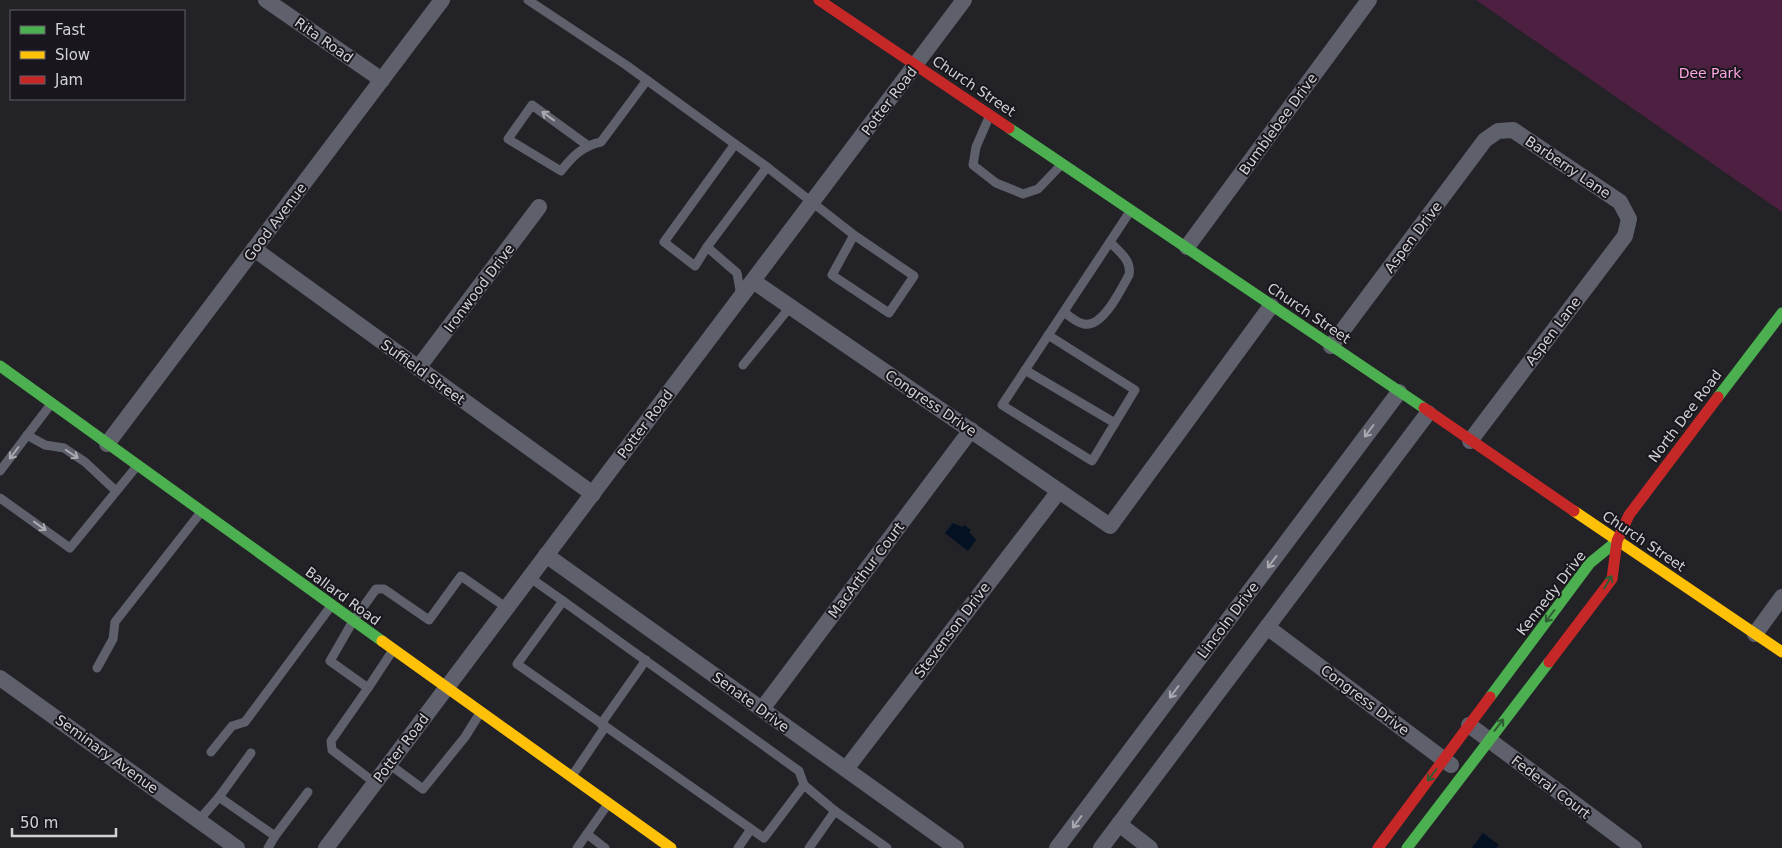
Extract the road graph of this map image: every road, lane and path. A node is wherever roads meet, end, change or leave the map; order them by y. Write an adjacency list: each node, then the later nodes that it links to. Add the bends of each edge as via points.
1 (266, 0): 8 (street, Rita Road)
2 (442, 0): 8 (street, Good Avenue)
3 (528, 0): 9 (lane)
4 (819, 0): 7 (street, Church Street)
5 (964, 0): 7 (street, Potter Road)
6 (1369, 0): 23 (street, Bumblebee Drive)
7 (916, 65): 10 (street, Church Street); 16 (street, Potter Road)
8 (382, 80): 24 (street, Good Avenue)
9 (647, 80): 12 (lane); 13 (lane, via 601,142)
10 (990, 115): 14 (street, Church Street); 14 (lane, via 976,147 973,165 996,183 1023,194 1038,189)
11 (1498, 131): 19 (street, Barberry Lane, via 1513,130 1620,202); 32 (street, Aspen Drive, via 1485,140)
12 (735, 144): 15 (lane); 22 (lane, via 664,242 695,266)
13 (587, 145): 13 (lane, one-way to 13, via 532,105 508,139 561,172)
14 (1063, 164): 18 (street, Church Street)
15 (767, 167): 16 (lane); 22 (lane)
16 (813, 201): 20 (lane); 25 (street, Potter Road)
17 (539, 207): 35 (street, Ironwood Drive)
18 (1131, 210): 21 (lane); 23 (street, Church Street)
19 (1629, 218): 43 (street, Aspen Lane, via 1625,236)
20 (854, 236): 20 (lane, via 914,276 889,313 832,275)
21 (1110, 242): 29 (lane); 29 (lane, via 1128,260 1131,268 1106,312 1098,321 1082,324)
22 (707, 247): 26 (lane, via 736,273)
23 (1187, 247): 28 (street, Church Street)
24 (254, 249): 35 (street, Suffield Street); 44 (street, Good Avenue)
25 (753, 281): 26 (street, Potter Road); 27 (street, Congress Drive)
26 (741, 296): 49 (street, Potter Road)
27 (790, 306): 33 (lane); 41 (street, Congress Drive)
28 (1271, 306): 32 (street, Church Street); 48 (street, Congress Drive, via 1110,526)
29 (1064, 312): 31 (lane)
30 (1782, 313): 52 (street, North Dee Road, via 1629,515)
31 (1048, 335): 36 (lane); 40 (lane, via 1135,390)
32 (1331, 346): 37 (street, Church Street)
33 (743, 364)
34 (0, 366): 38 (street, Ballard Road)
35 (418, 368): 49 (street, Suffield Street)
36 (1025, 370): 40 (lane); 40 (lane, via 1002,405 1092,461)
37 (1399, 392): 39 (street, Church Street); 102 (street, Lincoln Drive, one-way to 102)
38 (51, 404): 42 (lane); 44 (street, Ballard Road)
39 (1428, 413): 43 (street, Church Street); 60 (street)
40 (1115, 423)
41 (971, 430): 48 (street, Congress Drive); 69 (street, MacArthur Court)
42 (28, 435): 46 (lane, one-way to 46); 47 (lane, one-way to 47, via 45,445 64,448 85,462)
43 (1470, 441): 52 (street, Church Street)
44 (107, 444): 45 (street, Ballard Road)
45 (137, 466): 47 (lane); 51 (street, Ballard Road)
46 (0, 471)
47 (116, 491): 50 (lane, one-way to 47, via 70,548)
48 (1059, 491): 78 (street, Stevenson Drive)
49 (593, 494): 53 (street, Potter Road)
50 (0, 498)
51 (201, 512): 57 (street, Ballard Road); 65 (lane, via 115,622 113,639)
52 (1617, 541): 61 (street, Church Street); 72 (street, Kennedy Drive, one-way to 72, via 1590,563); 73 (street, one-way to 52, via 1612,579)
53 (546, 555): 54 (street, Potter Road); 69 (street, Senate Drive)
54 (529, 577): 56 (lane); 58 (street, Potter Road)
55 (1782, 597): 61 (street)
56 (563, 601): 64 (lane); 71 (lane, via 517,664)
57 (331, 606): 59 (street, Ballard Road); 74 (lane, via 245,722 232,726)
58 (507, 608): 59 (lane, via 461,576 429,620 384,589 376,589); 68 (street, Potter Road)
59 (353, 621): 62 (street, Ballard Road); 67 (lane, via 330,662)
60 (1267, 627): 76 (street, Congress Drive); 88 (street)
61 (1755, 634): 63 (street, Church Street)
62 (393, 650): 67 (lane); 68 (street, Ballard Road)
63 (1782, 652)
64 (646, 660): 71 (lane); 82 (lane, via 799,771)
65 (97, 668)
66 (0, 678): 87 (street, Seminary Avenue)
67 (368, 688): 81 (lane, via 331,741 332,750)
68 (446, 688): 70 (street, Ballard Road); 77 (street, Potter Road)
69 (762, 709): 78 (street, Senate Drive)
70 (480, 712): 77 (lane, via 465,737 424,789); 80 (street, Ballard Road)
71 (603, 725): 80 (lane); 89 (lane)
72 (1469, 725): 73 (street, Federal Court); 76 (street, Kennedy Drive)
73 (1488, 740): 79 (street); 107 (street, Federal Court)
74 (211, 752)
75 (251, 753): 84 (lane)
76 (1444, 759): 79 (street, Congress Drive); 105 (street, Kennedy Drive, one-way to 105)
77 (389, 764): 81 (street, Potter Road)
78 (846, 769): 101 (street, Senate Drive)
79 (1463, 774): 106 (street)
80 (571, 777): 85 (street, Ballard Road)
81 (375, 783): 94 (street, Potter Road)
82 (804, 785): 86 (lane); 89 (lane, via 764,838)
83 (308, 792): 91 (lane)
84 (219, 797): 87 (lane); 91 (lane)
85 (608, 804): 90 (lane); 97 (street, Ballard Road)
86 (835, 811): 99 (lane); 100 (lane)
87 (199, 820): 92 (street, Seminary Avenue)
88 (1119, 824): 103 (street); 104 (street)
89 (751, 829): 98 (lane)
90 (587, 834): 95 (lane); 96 (lane)
91 (275, 836): 93 (lane)
92 (238, 848)
93 (268, 848)
94 (326, 848)
95 (577, 848)
96 (605, 848)
97 (671, 848)
98 (738, 848)
99 (809, 848)
100 (887, 848)
101 (956, 848)
102 (1057, 848)
103 (1101, 848)
104 (1150, 848)
105 (1378, 848)
106 (1408, 848)
107 (1634, 848)

